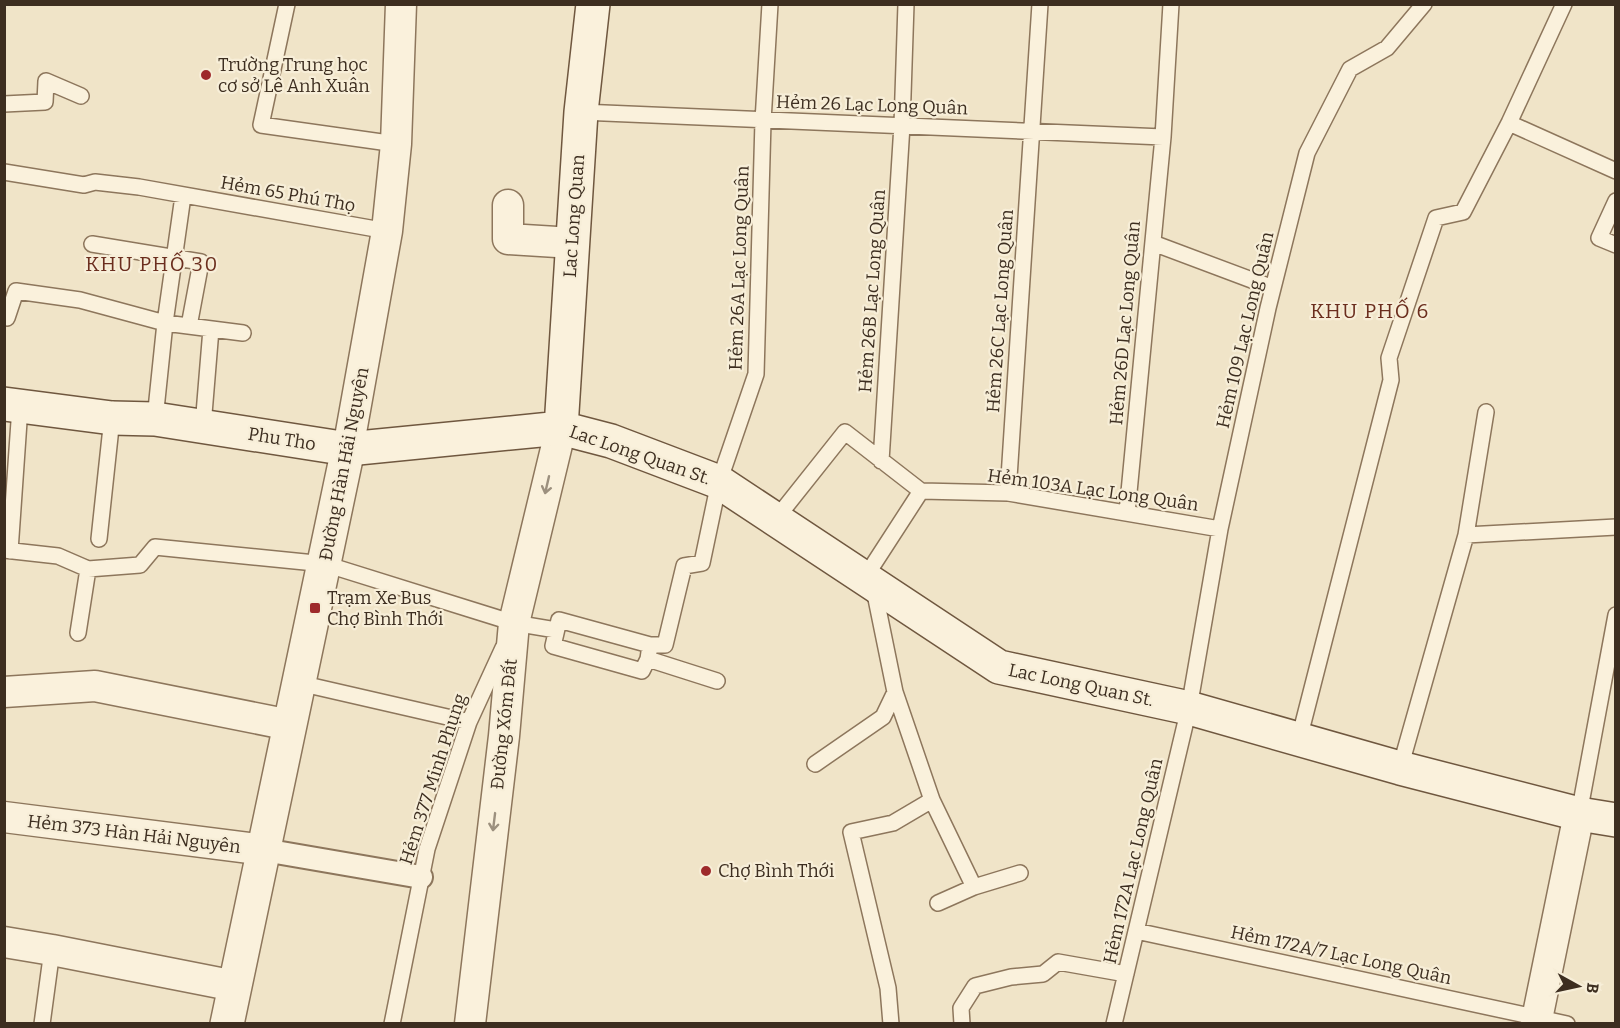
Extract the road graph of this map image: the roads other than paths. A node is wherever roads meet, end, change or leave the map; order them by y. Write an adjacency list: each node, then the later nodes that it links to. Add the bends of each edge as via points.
1 (287, 4): 18 (lane, via 261,125)
2 (401, 4): 18 (street, Đường Hàn Hải Nguyên)
3 (593, 4): 12 (main road, Lac Long Quan)
4 (770, 4): 13 (lane, Hẻm 26A Lạc Long Quân)
5 (906, 4): 15 (lane, Hẻm 26B Lạc Long Quân)
6 (1040, 4): 16 (lane, Hẻm 26C Lạc Long Quân)
7 (1170, 4): 17 (lane, Hẻm 26D Lạc Long Quân)
8 (1424, 4): 30 (lane, Hẻm 109 Lạc Long Quân, via 1388,48 1350,69 1307,153)
9 (1564, 4): 14 (lane)
10 (81, 96): 11 (lane, via 46,81 45,102)
11 (4, 104)
12 (581, 112): 13 (lane, Hẻm 26 Lạc Long Quân); 25 (main road, Lac Long Quan)
13 (763, 121): 15 (lane, Hẻm 26 Lạc Long Quân); 44 (lane, Hẻm 26A Lạc Long Quân, via 756,374)
14 (1509, 123): 19 (lane); 69 (lane, via 1463,213 1436,218 1389,358 1391,380)
15 (902, 125): 16 (lane, Hẻm 26 Lạc Long Quân); 43 (lane, Hẻm 26B Lạc Long Quân)
16 (1032, 131): 17 (lane, Hẻm 26 Lạc Long Quân); 46 (lane, Hẻm 26C Lạc Long Quân)
17 (1163, 137): 26 (lane, Hẻm 26D Lạc Long Quân)
18 (396, 144): 24 (street, Đường Hàn Hải Nguyên)
19 (1616, 171)
20 (4, 172): 21 (lane, Hẻm 65 Phú Thọ, via 84,185 95,182 139,187)
21 (183, 196): 24 (lane, Hẻm 65 Phú Thọ); 29 (lane)
22 (1616, 201): 28 (lane, via 1599,238)
23 (508, 205): 25 (street, via 508,239)
24 (387, 231): 42 (street, Đường Hàn Hải Nguyên)
25 (573, 243): 41 (main road, Lac Long Quan)
26 (1153, 243): 30 (lane); 47 (lane, Hẻm 26D Lạc Long Quân)
27 (92, 244): 29 (lane)
28 (1616, 245)
29 (174, 258): 32 (lane); 33 (lane, via 201,262)
30 (1273, 288): 50 (lane, Hẻm 109 Lạc Long Quân)
31 (4, 317): 32 (lane, via 7,318 16,291 80,300)
32 (165, 323): 33 (lane); 39 (lane)
33 (189, 326): 34 (lane)
34 (211, 329): 35 (lane); 40 (lane)
35 (243, 333)
36 (12, 405): 38 (main road, Phu Tho); 53 (lane)
37 (1486, 412): 51 (lane)
38 (112, 418): 39 (main road, Phu Tho); 52 (lane)
39 (155, 418): 40 (main road, Phu Tho)
40 (203, 426): 42 (main road, Phu Tho)
41 (561, 428): 42 (main road, Phu Tho); 44 (main road, Lac Long Quan St., via 611,441); 58 (street, Đường Xóm Đất, one-way to 58)
42 (348, 449): 54 (main road, Đường Hàn Hải Nguyên)
43 (881, 460): 45 (lane); 48 (lane, via 845,432)
44 (719, 482): 48 (main road, Lac Long Quan St.); 61 (lane, Hẻm 26A Lạc Long Quân, via 702,563 684,566 665,645)
45 (921, 491): 46 (lane, Hẻm 103A Lạc Long Quân); 56 (lane)
46 (1008, 494): 47 (lane, Hẻm 103A Lạc Long Quân)
47 (1127, 513): 50 (lane, Hẻm 103A Lạc Long Quân)
48 (775, 520): 56 (main road, Lac Long Quan St.)
49 (1616, 527): 51 (lane)
50 (1220, 529): 66 (lane, Hẻm 109 Lạc Long Quân)
51 (1466, 535): 71 (lane)
52 (99, 539)
53 (7, 550): 55 (lane, via 58,556)
54 (325, 564): 55 (lane, via 155,547 140,565); 58 (lane); 63 (main road, Đường Hàn Hải Nguyên)
55 (88, 569): 60 (lane)
56 (869, 583): 65 (lane); 66 (main road, Lac Long Quan St., via 999,668)
57 (1616, 615): 73 (lane)
58 (514, 623): 59 (lane); 67 (lane, Hẻm 377 Minh Phụng); 90 (street, Đường Xóm Đất, one-way to 90)
59 (556, 630): 61 (lane, via 560,620); 61 (lane, via 554,646 642,671)
60 (78, 633)
61 (649, 652): 62 (lane)
62 (717, 681)
63 (300, 683): 67 (lane); 68 (main road, Đường Hàn Hải Nguyên)
64 (4, 692): 68 (street, via 95,686)
65 (895, 692): 70 (lane, via 883,717); 72 (lane)
66 (1189, 708): 69 (main road, Lac Long Quan St.); 81 (lane, Hẻm 172A Lạc Long Quân)
67 (469, 722): 78 (lane, Hẻm 377 Minh Phụng)
68 (290, 725): 76 (main road, Đường Hàn Hải Nguyên)
69 (1299, 739): 71 (main road, Lac Long Quan St.)
70 (815, 764)
71 (1400, 768): 73 (main road, Lac Long Quan St.)
72 (932, 800): 79 (lane); 91 (lane, via 893,823 851,832 888,988)
73 (1579, 814): 75 (main road, Lac Long Quan St.); 86 (street)
74 (4, 817): 76 (street, Hẻm 373 Hàn Hải Nguyên)
75 (1616, 820)
76 (264, 850): 78 (street); 85 (main road, Đường Hàn Hải Nguyên)
77 (1020, 873): 79 (lane)
78 (421, 877): 89 (lane, Hẻm 377 Minh Phụng)
79 (974, 887): 80 (lane)
80 (938, 903)
81 (1136, 931): 84 (lane, Hẻm 172A Lạc Long Quân); 86 (lane, Hẻm 172A/7 Lạc Long Quân)
82 (4, 942): 83 (street)
83 (52, 950): 85 (street); 87 (lane)
84 (1126, 974): 92 (lane, via 1058,963 1043,974 975,986 961,1008); 93 (lane, Hẻm 172A Lạc Long Quân)
85 (235, 986): 88 (main road, Đường Hàn Hải Nguyên)
86 (1547, 1021)
87 (42, 1023)
88 (227, 1023)
89 (392, 1023)
90 (470, 1023)
91 (891, 1023)
92 (962, 1023)
93 (1114, 1023)

